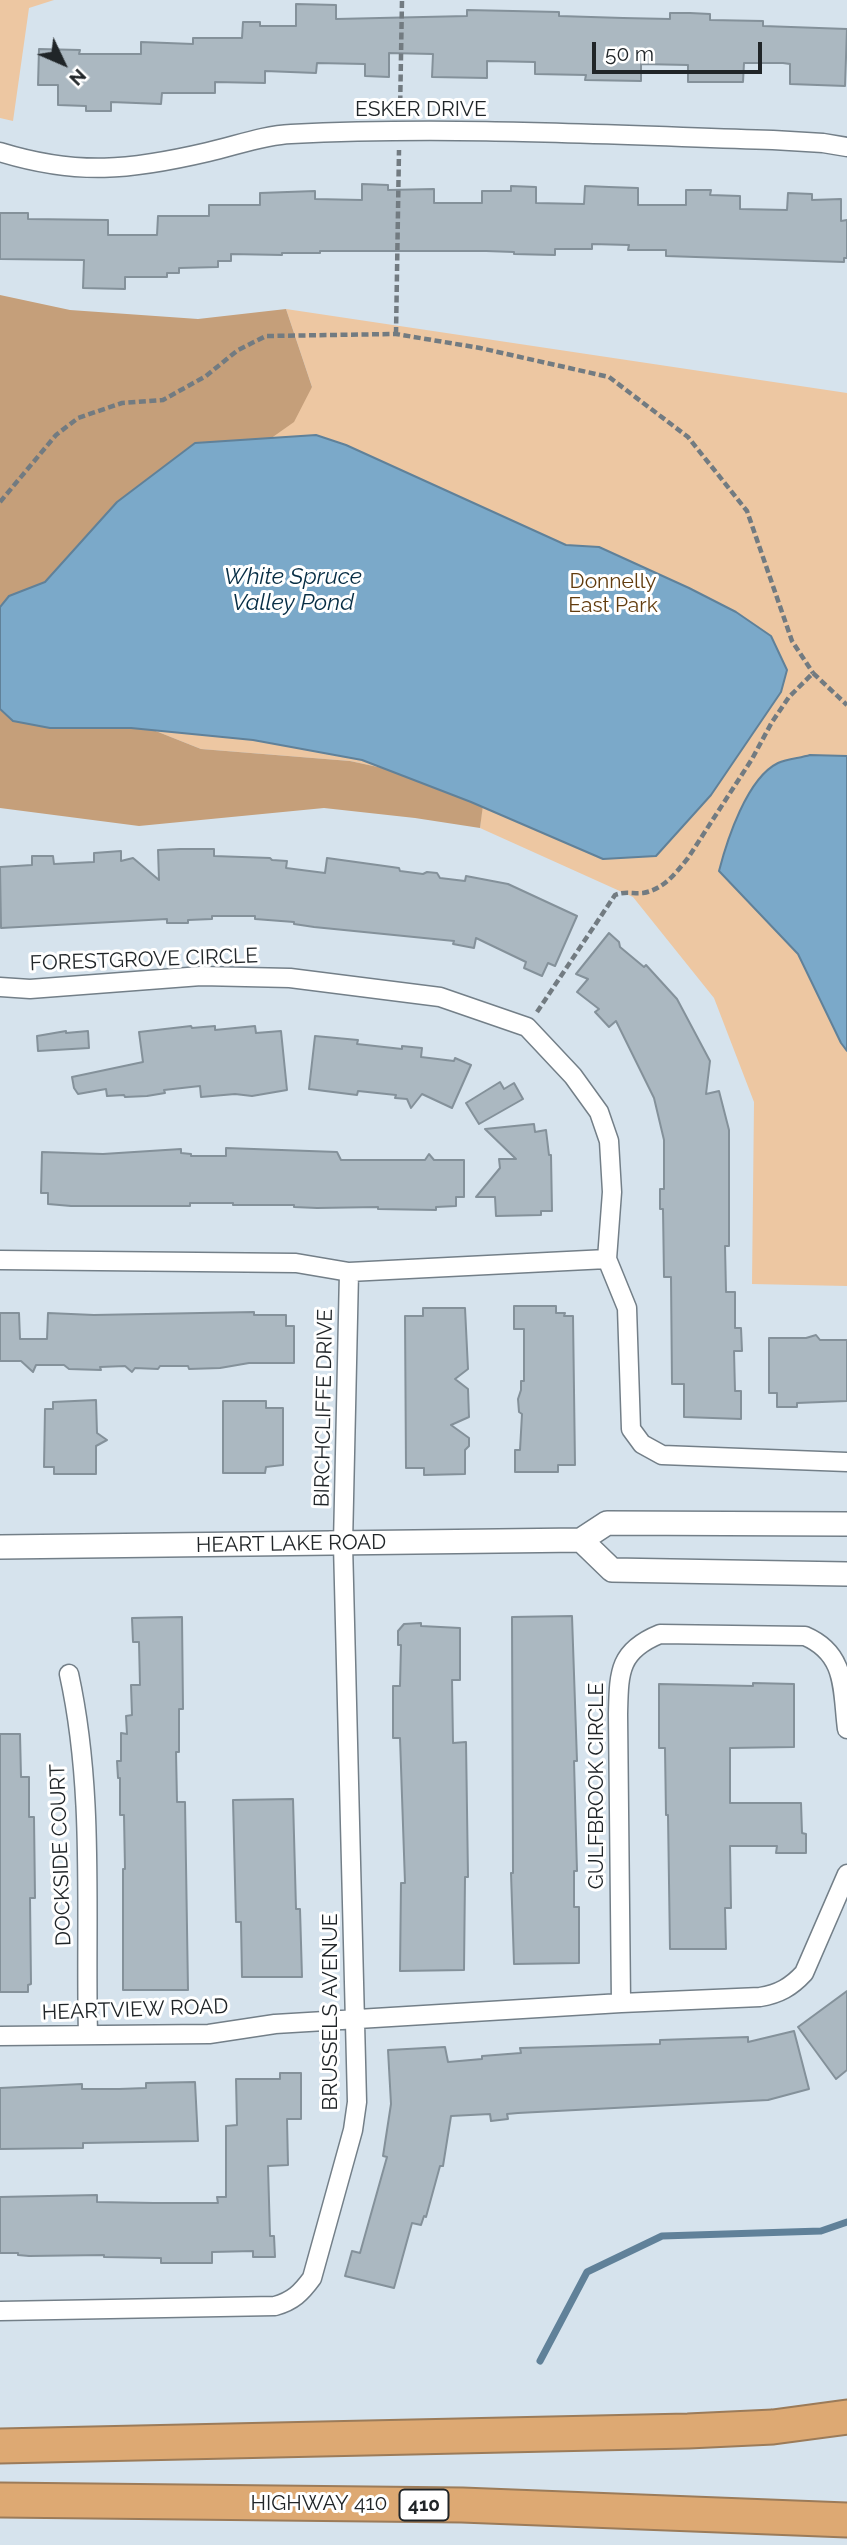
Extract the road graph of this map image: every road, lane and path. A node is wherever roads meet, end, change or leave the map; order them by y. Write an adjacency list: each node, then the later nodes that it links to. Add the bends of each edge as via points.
1 (402, 0): 2 (path)
2 (400, 131): 3 (street, ESKER DRIVE, via 760,140); 4 (street, ESKER DRIVE, via 283,134 124,169 76,169); 5 (path)
3 (847, 147)
4 (0, 152)
5 (396, 334): 6 (path, via 266,336 163,400 122,403 78,418 56,435); 7 (path, via 609,377 688,437 747,511 792,641)
6 (0, 502)
7 (813, 673): 8 (path); 10 (path, via 772,722 688,858 669,881 652,891 615,895)
8 (847, 705)
9 (0, 987): 10 (street, FORESTGROVE CIRCLE, via 30,989 201,976 290,978 440,997)
10 (527, 1027): 11 (street, FORESTGROVE CIRCLE, via 573,1076 603,1122 609,1141 612,1192)
11 (607, 1259): 13 (street); 14 (street, FORESTGROVE CIRCLE, via 626,1307 631,1429 642,1444 662,1455)
12 (0, 1260): 13 (street, via 296,1263)
13 (349, 1272): 17 (street, BIRCHCLIFFE DRIVE)
14 (847, 1462)
15 (847, 1524): 16 (street, HEART LAKE ROAD, via 607,1523)
16 (581, 1540): 17 (street, HEART LAKE ROAD); 19 (street, via 612,1570)
17 (343, 1544): 18 (street, HEART LAKE ROAD); 24 (street, BRUSSELS AVENUE)
18 (0, 1547)
19 (847, 1574)
20 (69, 1674): 25 (street, DOCKSIDE COURT, via 78,1716 86,1820)
21 (847, 1729): 23 (street, GULFBROOK CIRCLE, via 837,1664 830,1651 805,1636 660,1634 644,1640 624,1660 618,1714)
22 (847, 1874): 23 (street, via 804,1973 793,1985 760,1997)
23 (621, 2003): 24 (street)
24 (356, 2020): 25 (street, HEARTVIEW ROAD, via 275,2024 209,2034); 27 (street, BRUSSELS AVENUE, via 353,2130 312,2278 299,2295 275,2306)
25 (88, 2035): 26 (street, HEARTVIEW ROAD)
26 (0, 2036)
27 (0, 2311)
28 (847, 2417): 29 (highway, via 688,2431)
29 (0, 2446)
30 (0, 2500): 31 (highway, HIGHWAY 410 / 410, via 462,2505)
31 (847, 2520)

